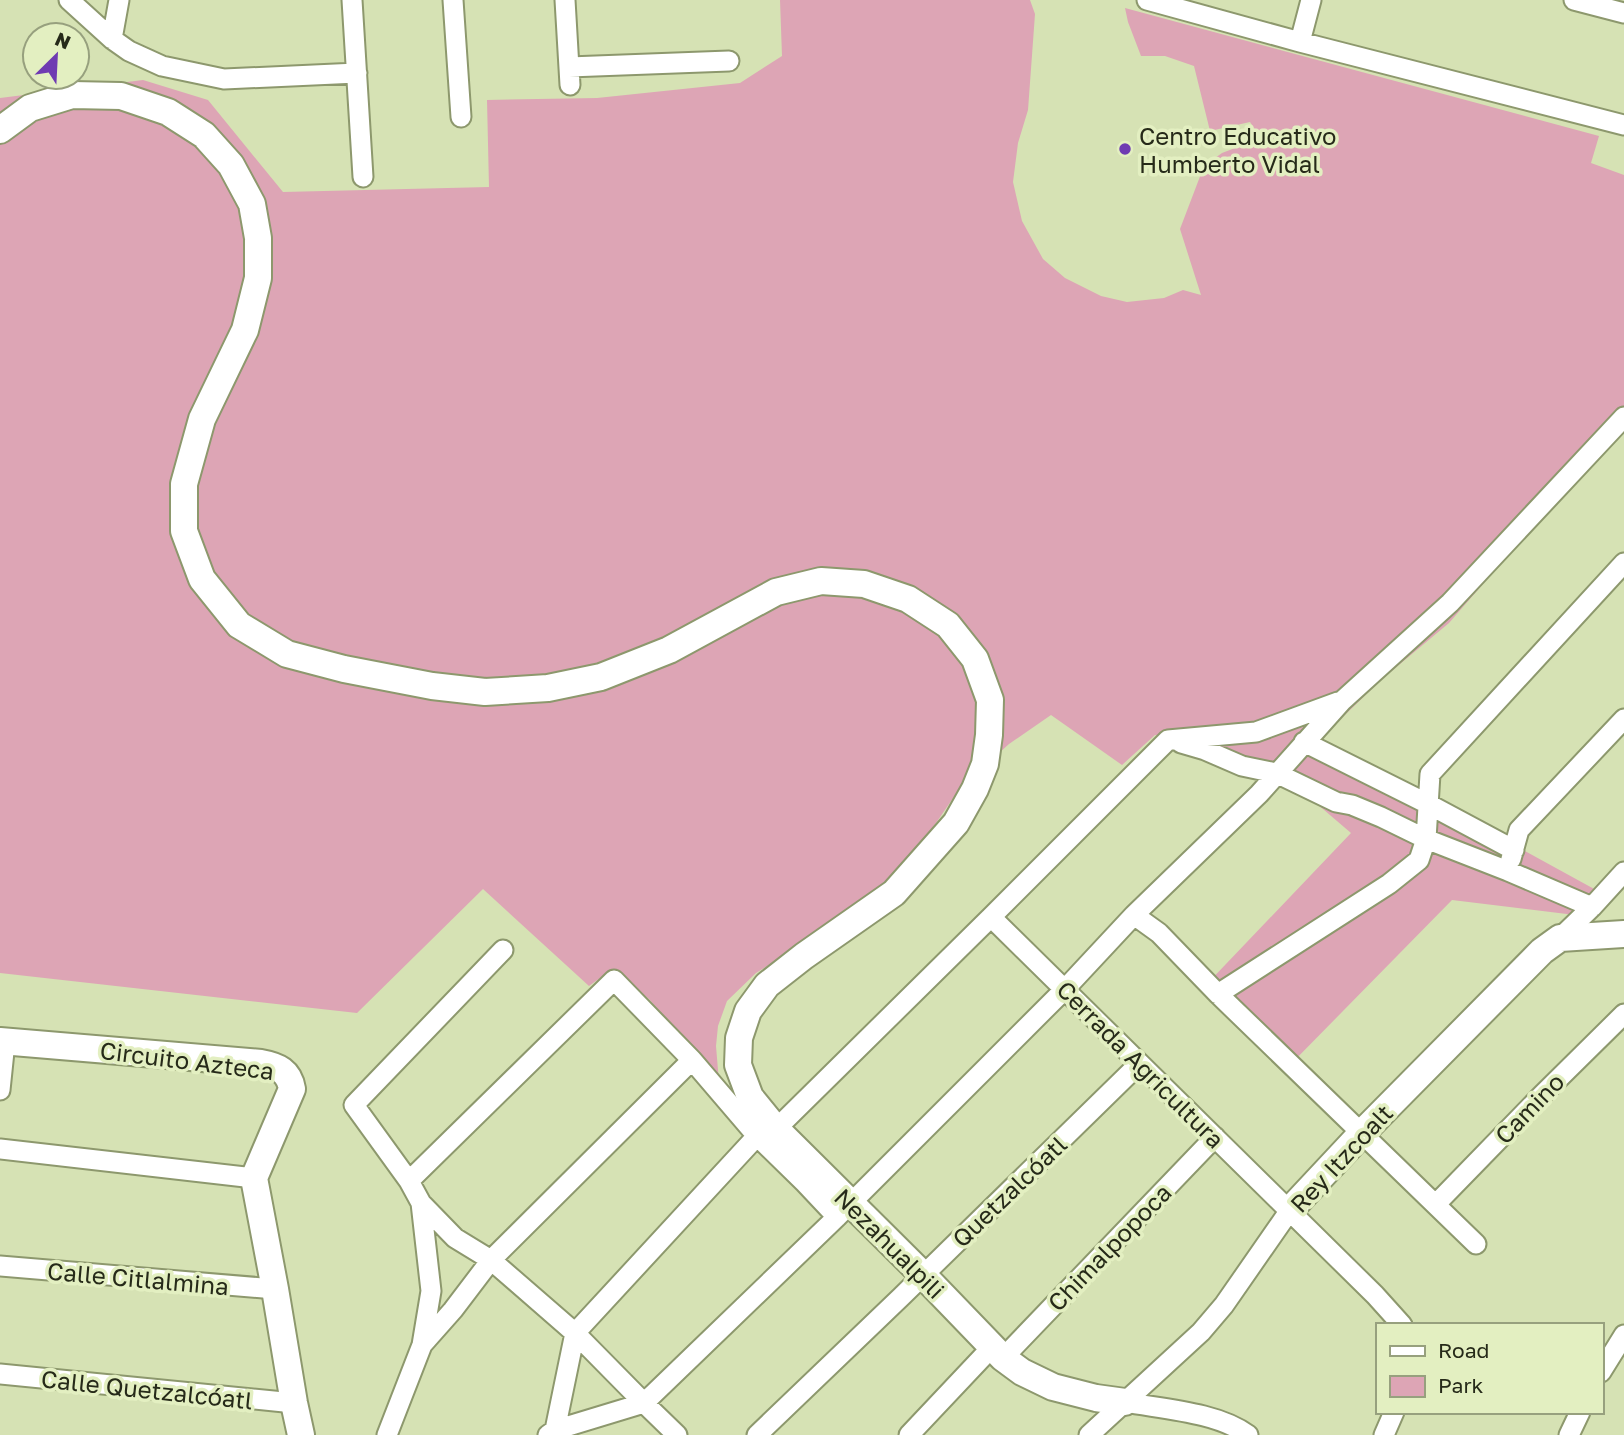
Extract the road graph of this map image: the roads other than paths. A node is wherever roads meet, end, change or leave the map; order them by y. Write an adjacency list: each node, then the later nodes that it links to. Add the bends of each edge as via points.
1 (69, 0): 10 (street)
2 (119, 0): 10 (street)
3 (352, 0): 13 (street)
4 (453, 0): 14 (street)
5 (565, 0): 12 (street, via 569,76)
6 (1147, 0): 11 (street)
7 (1311, 0): 11 (street)
8 (1574, 0): 9 (street)
9 (1624, 13)
10 (112, 39): 13 (street, via 162,66 224,79)
11 (1300, 42): 15 (street)
12 (729, 61)
13 (357, 73): 17 (street)
14 (461, 117)
15 (1624, 125)
16 (0, 131): 43 (street, Nezahualpili, via 30,108 72,94 121,96 169,112 204,135 231,165 253,204 258,278 245,330 202,419 184,484 184,531 202,579 239,625 287,654 432,686 485,692 548,688 613,673 669,650 776,592 821,581 864,584 908,599 948,625 962,642 975,659 990,700 985,764 956,823 894,893 767,985 748,1011 739,1038 738,1065)
17 (363, 177)
18 (1624, 417): 20 (street, via 1450,603)
19 (1624, 563): 25 (street, via 1430,774)
20 (1342, 701): 22 (street, via 1256,732); 23 (street)
21 (1624, 719): 27 (street, via 1519,830)
22 (1168, 740): 24 (street); 32 (street)
23 (1304, 742): 24 (street); 25 (street)
24 (1276, 773): 26 (street); 31 (street)
25 (1428, 804): 26 (street); 27 (street)
26 (1426, 839): 28 (street); 37 (street, via 1419,860 1389,884)
27 (1514, 850): 28 (street)
28 (1508, 870): 30 (street)
29 (1624, 872): 30 (street)
30 (1592, 907): 34 (street)
31 (1134, 915): 36 (street); 37 (street, via 1159,933)
32 (991, 917): 36 (street, Cerrada Agricultura); 43 (street)
33 (1624, 934): 34 (street)
34 (1560, 938): 44 (street, Rey Itzcoalt)
35 (503, 950): 48 (street, via 354,1105)
36 (1065, 989): 41 (street, Cerrada Agricultura); 51 (street)
37 (1218, 994): 44 (street)
38 (1624, 1014): 50 (street, Camino)
39 (2, 1042): 42 (street, Circuito Azteca); 47 (street, Circuito Azteca, via 274,1065 285,1071 292,1089)
40 (692, 1060): 43 (street); 48 (street, via 614,980); 54 (street)
41 (1139, 1064): 45 (street, Cerrada Agricultura); 56 (street, Quetzalcóatl)
42 (0, 1090)
43 (766, 1132): 51 (street, Nezahualpili); 59 (street)
44 (1362, 1133): 50 (street); 52 (street, Rey Itzcoalt)
45 (1215, 1137): 52 (street, Cerrada Agricultura); 62 (street, Chimalpopoca)
46 (0, 1149): 47 (street)
47 (254, 1178): 57 (street)
48 (409, 1181): 49 (street)
49 (421, 1203): 54 (street, via 455,1238); 61 (street, via 431,1290)
50 (1436, 1204): 53 (street)
51 (844, 1210): 56 (street, Nezahualpili); 67 (street)
52 (1290, 1210): 58 (street, Cerrada Agricultura); 65 (street, Rey Itzcoalt, via 1201,1332)
53 (1476, 1244)
54 (491, 1260): 59 (street); 61 (street)
55 (0, 1266): 57 (street, Calle Citlalmina)
56 (923, 1275): 62 (street, Nezahualpili); 76 (street, Quetzalcóatl)
57 (275, 1289): 66 (street)
58 (1400, 1323)
59 (575, 1333): 67 (street); 71 (street)
60 (1624, 1335): 63 (street)
61 (422, 1345): 74 (street)
62 (998, 1352): 65 (street, Nezahualpili, via 1022,1372 1052,1387); 77 (street, Chimalpopoca)
63 (1603, 1369)
64 (0, 1374): 66 (street, Calle Quetzalcóatl)
65 (1125, 1402): 70 (street); 72 (street, Rey Itzcoalt)
66 (294, 1403): 73 (street)
67 (643, 1403): 71 (street); 75 (street)
68 (1393, 1414): 80 (street)
69 (1579, 1414): 81 (street)
70 (1203, 1415): 78 (street); 79 (street)
71 (552, 1432)
72 (1093, 1434)
73 (301, 1435)
74 (387, 1435)
75 (677, 1435)
76 (757, 1435)
77 (909, 1435)
78 (1215, 1435)
79 (1248, 1435)
80 (1384, 1435)
81 (1569, 1435)

